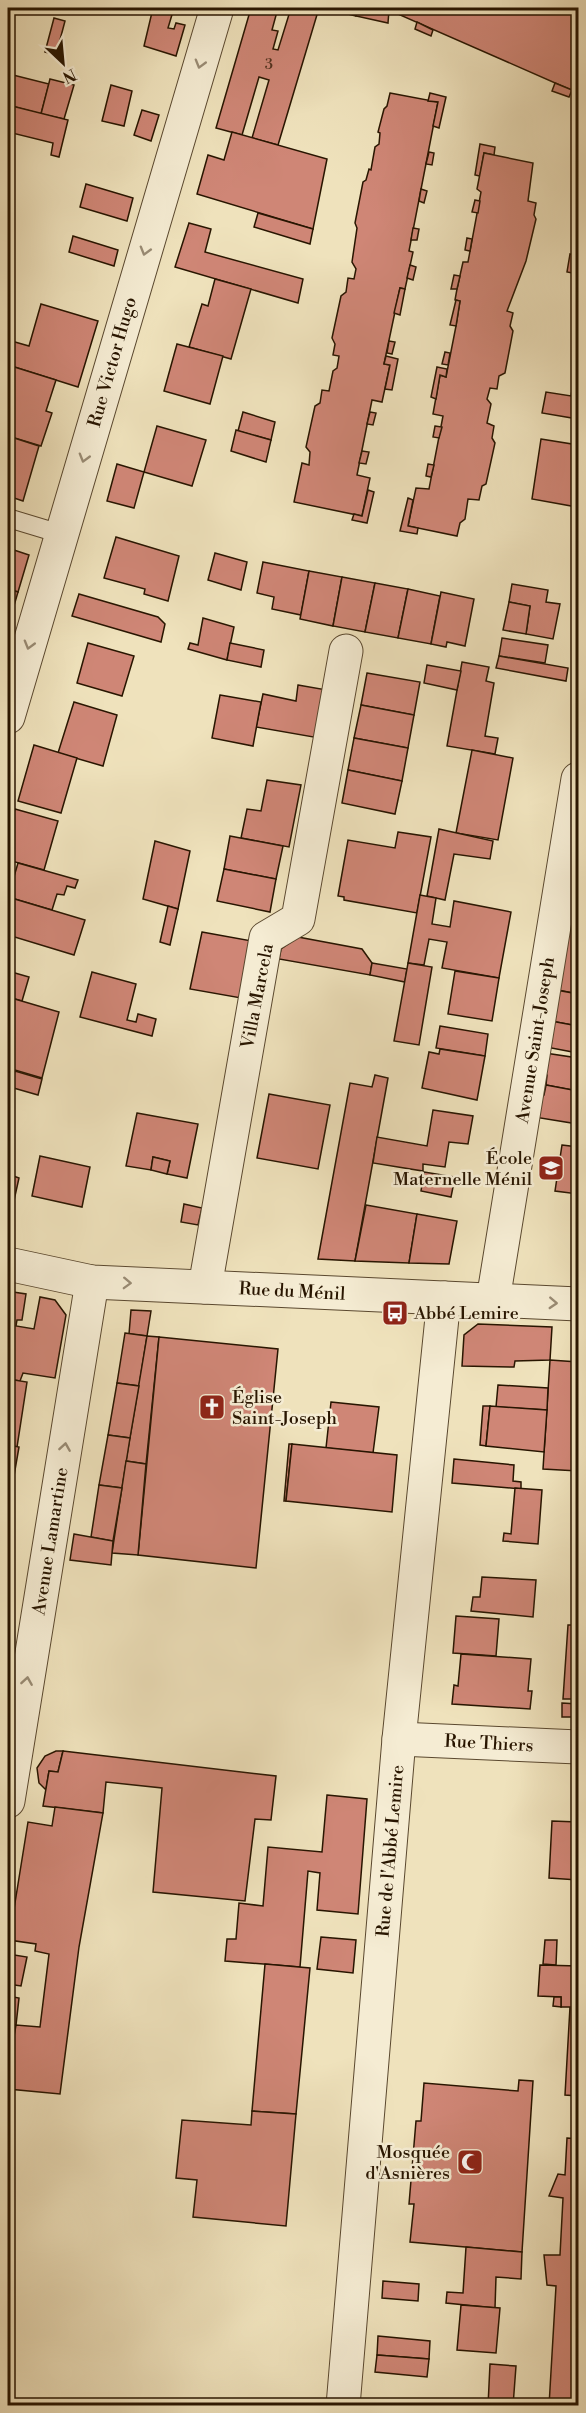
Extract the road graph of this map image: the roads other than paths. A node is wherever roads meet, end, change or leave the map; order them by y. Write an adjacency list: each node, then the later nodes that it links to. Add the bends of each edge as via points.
1 (217, 8): 3 (street, Rue Victor Hugo, one-way to 3)
2 (8, 518): 3 (lane)
3 (62, 534): 5 (street, Rue Victor Hugo, one-way to 5)
4 (346, 651): 9 (street, Villa Marcela, via 298,919 266,938)
5 (8, 717)
6 (579, 779): 11 (street, Avenue Saint-Joseph)
7 (8, 1264): 8 (street, Rue du Ménil)
8 (92, 1282): 9 (street, Rue du Ménil, one-way to 9); 15 (street, Avenue Lamartine, one-way to 8)
9 (205, 1287): 10 (street, Rue du Ménil)
10 (444, 1298): 11 (street, Rue du Ménil); 13 (street, Rue de l'Abbé Lemire)
11 (492, 1300): 12 (street, Rue du Ménil, one-way to 12)
12 (579, 1304)
13 (399, 1739): 14 (street, Rue Thiers); 16 (street, Rue de l'Abbé Lemire)
14 (579, 1747)
15 (8, 1801)
16 (343, 2406)

